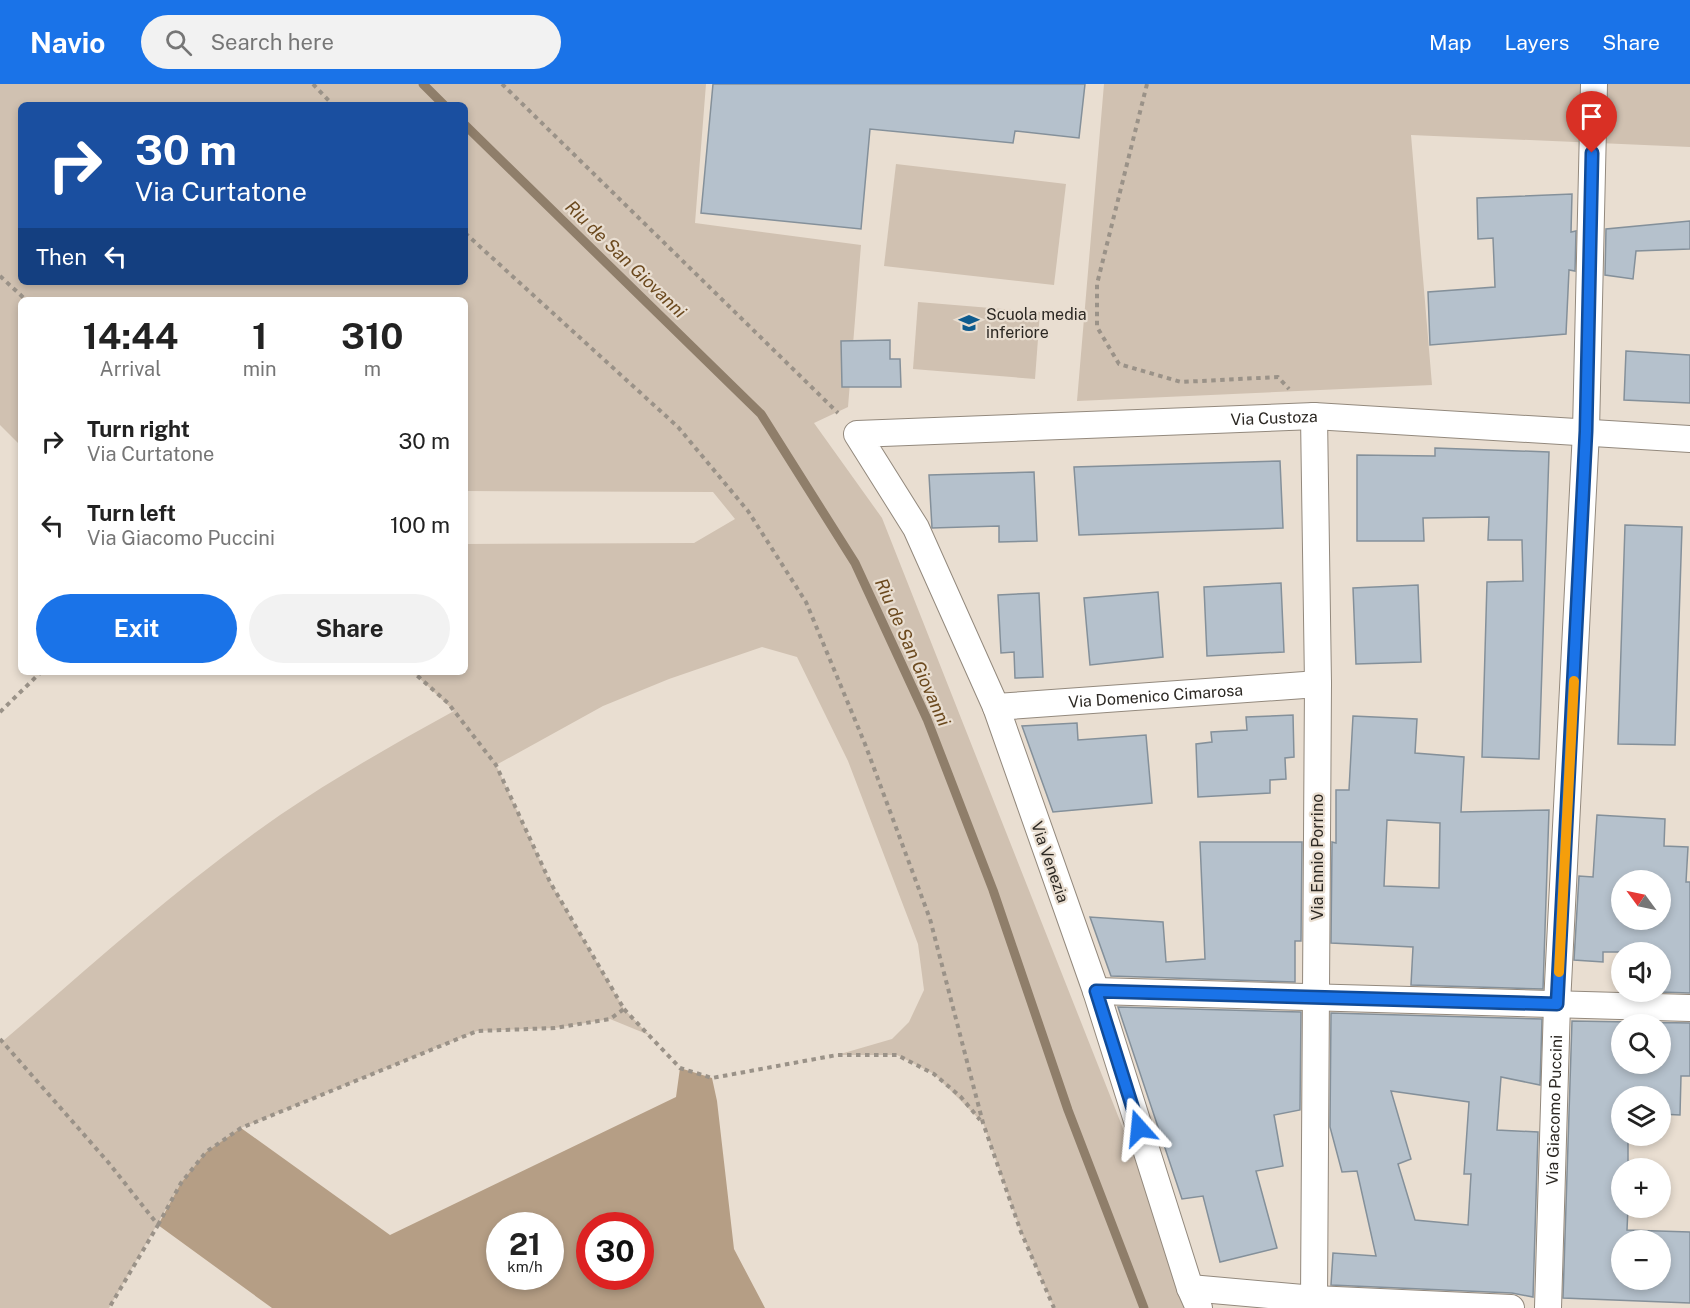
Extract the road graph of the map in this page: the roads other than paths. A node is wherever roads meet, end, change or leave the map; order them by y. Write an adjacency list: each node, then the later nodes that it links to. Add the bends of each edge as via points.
1 (1594, 84): 3 (street, Via Giacomo Puccini)
2 (1314, 416): 3 (street, Via Custoza); 4 (street, Via Custoza); 6 (street, Via Ennio Porrino)
3 (1586, 431): 5 (street, Via Custoza); 10 (street, Via Giacomo Puccini)
4 (857, 434): 7 (street, Via Venezia, via 916,528)
5 (1690, 439)
6 (1318, 684): 7 (street, Via Domenico Cimarosa); 9 (street, Via Ennio Porrino)
7 (996, 707): 8 (street, Via Venezia)
8 (1096, 991): 9 (street); 12 (street, Via Venezia)
9 (1316, 998): 10 (street); 13 (street, Via Ennio Porrino)
10 (1557, 1004): 11 (street); 15 (street, Via Giacomo Puccini)
11 (1690, 1008)
12 (1195, 1298): 13 (street)
13 (1314, 1299): 14 (street)
14 (1511, 1308)
15 (1548, 1308)

